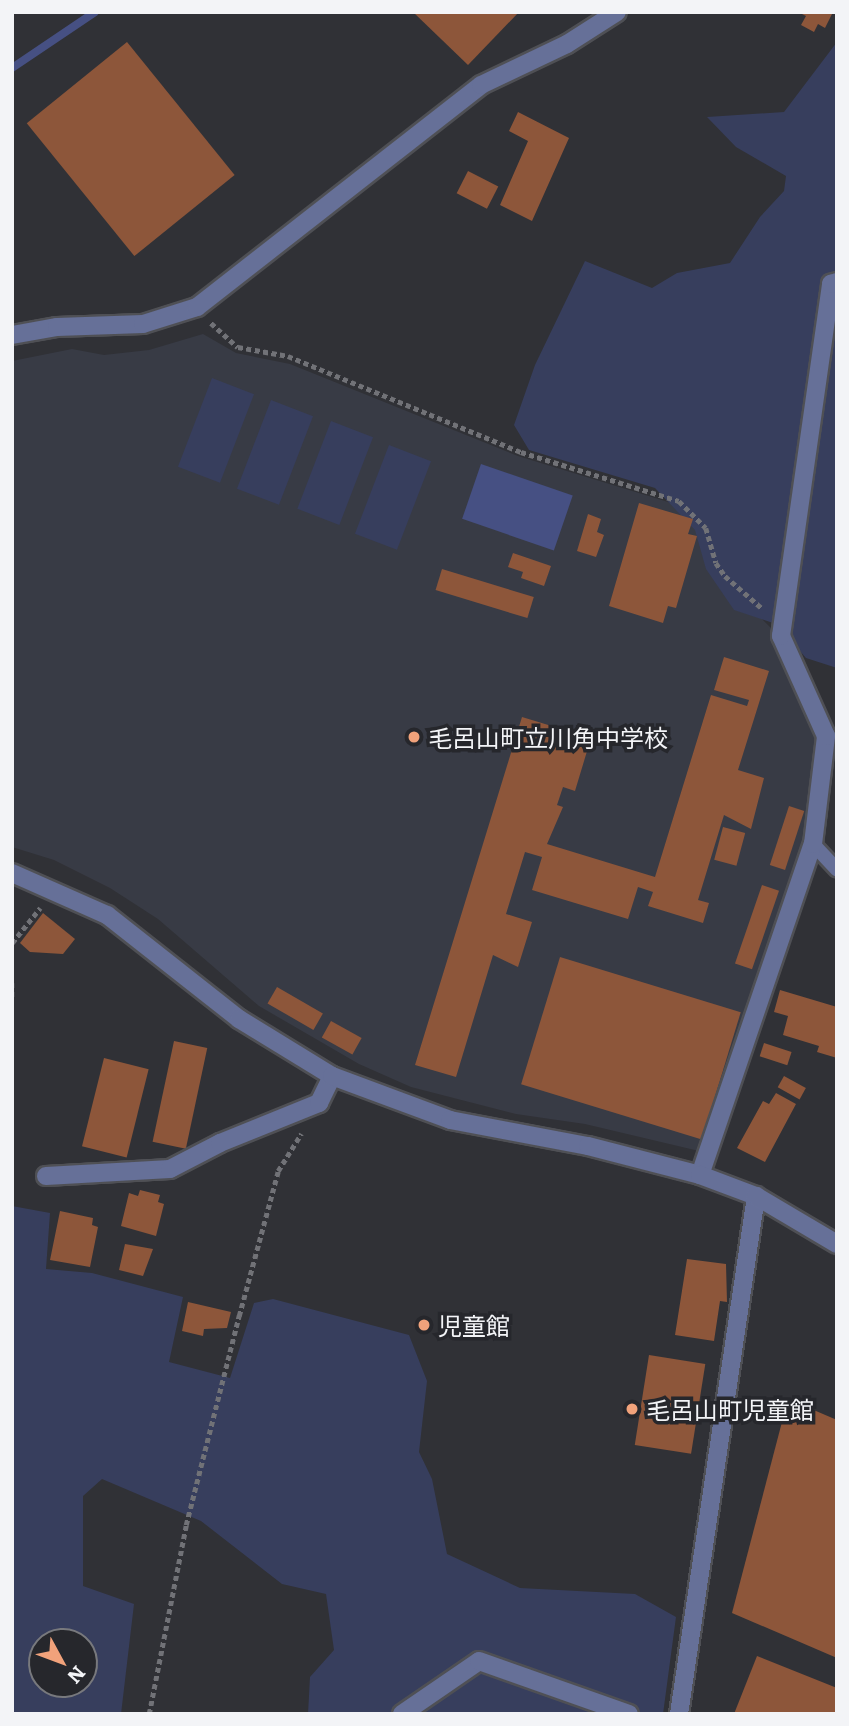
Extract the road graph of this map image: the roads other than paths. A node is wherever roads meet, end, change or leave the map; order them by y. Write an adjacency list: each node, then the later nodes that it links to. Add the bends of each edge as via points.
1 (617, 12): 3 (street, via 568,44 481,85 197,307 143,324 57,327)
2 (837, 282): 4 (street, via 831,284 781,636 826,736)
3 (12, 335)
4 (814, 845): 5 (lane); 8 (street)
5 (837, 870)
6 (12, 873): 7 (street, via 55,889 117,922 239,1019)
7 (332, 1076): 8 (street, via 450,1120 589,1146); 9 (street, via 319,1103 220,1143 170,1170)
8 (700, 1175): 10 (street)
9 (46, 1176)
10 (756, 1196): 11 (street); 14 (street)
11 (837, 1244)
12 (402, 1714): 13 (street, via 479,1661)
13 (629, 1714)
14 (678, 1714)

